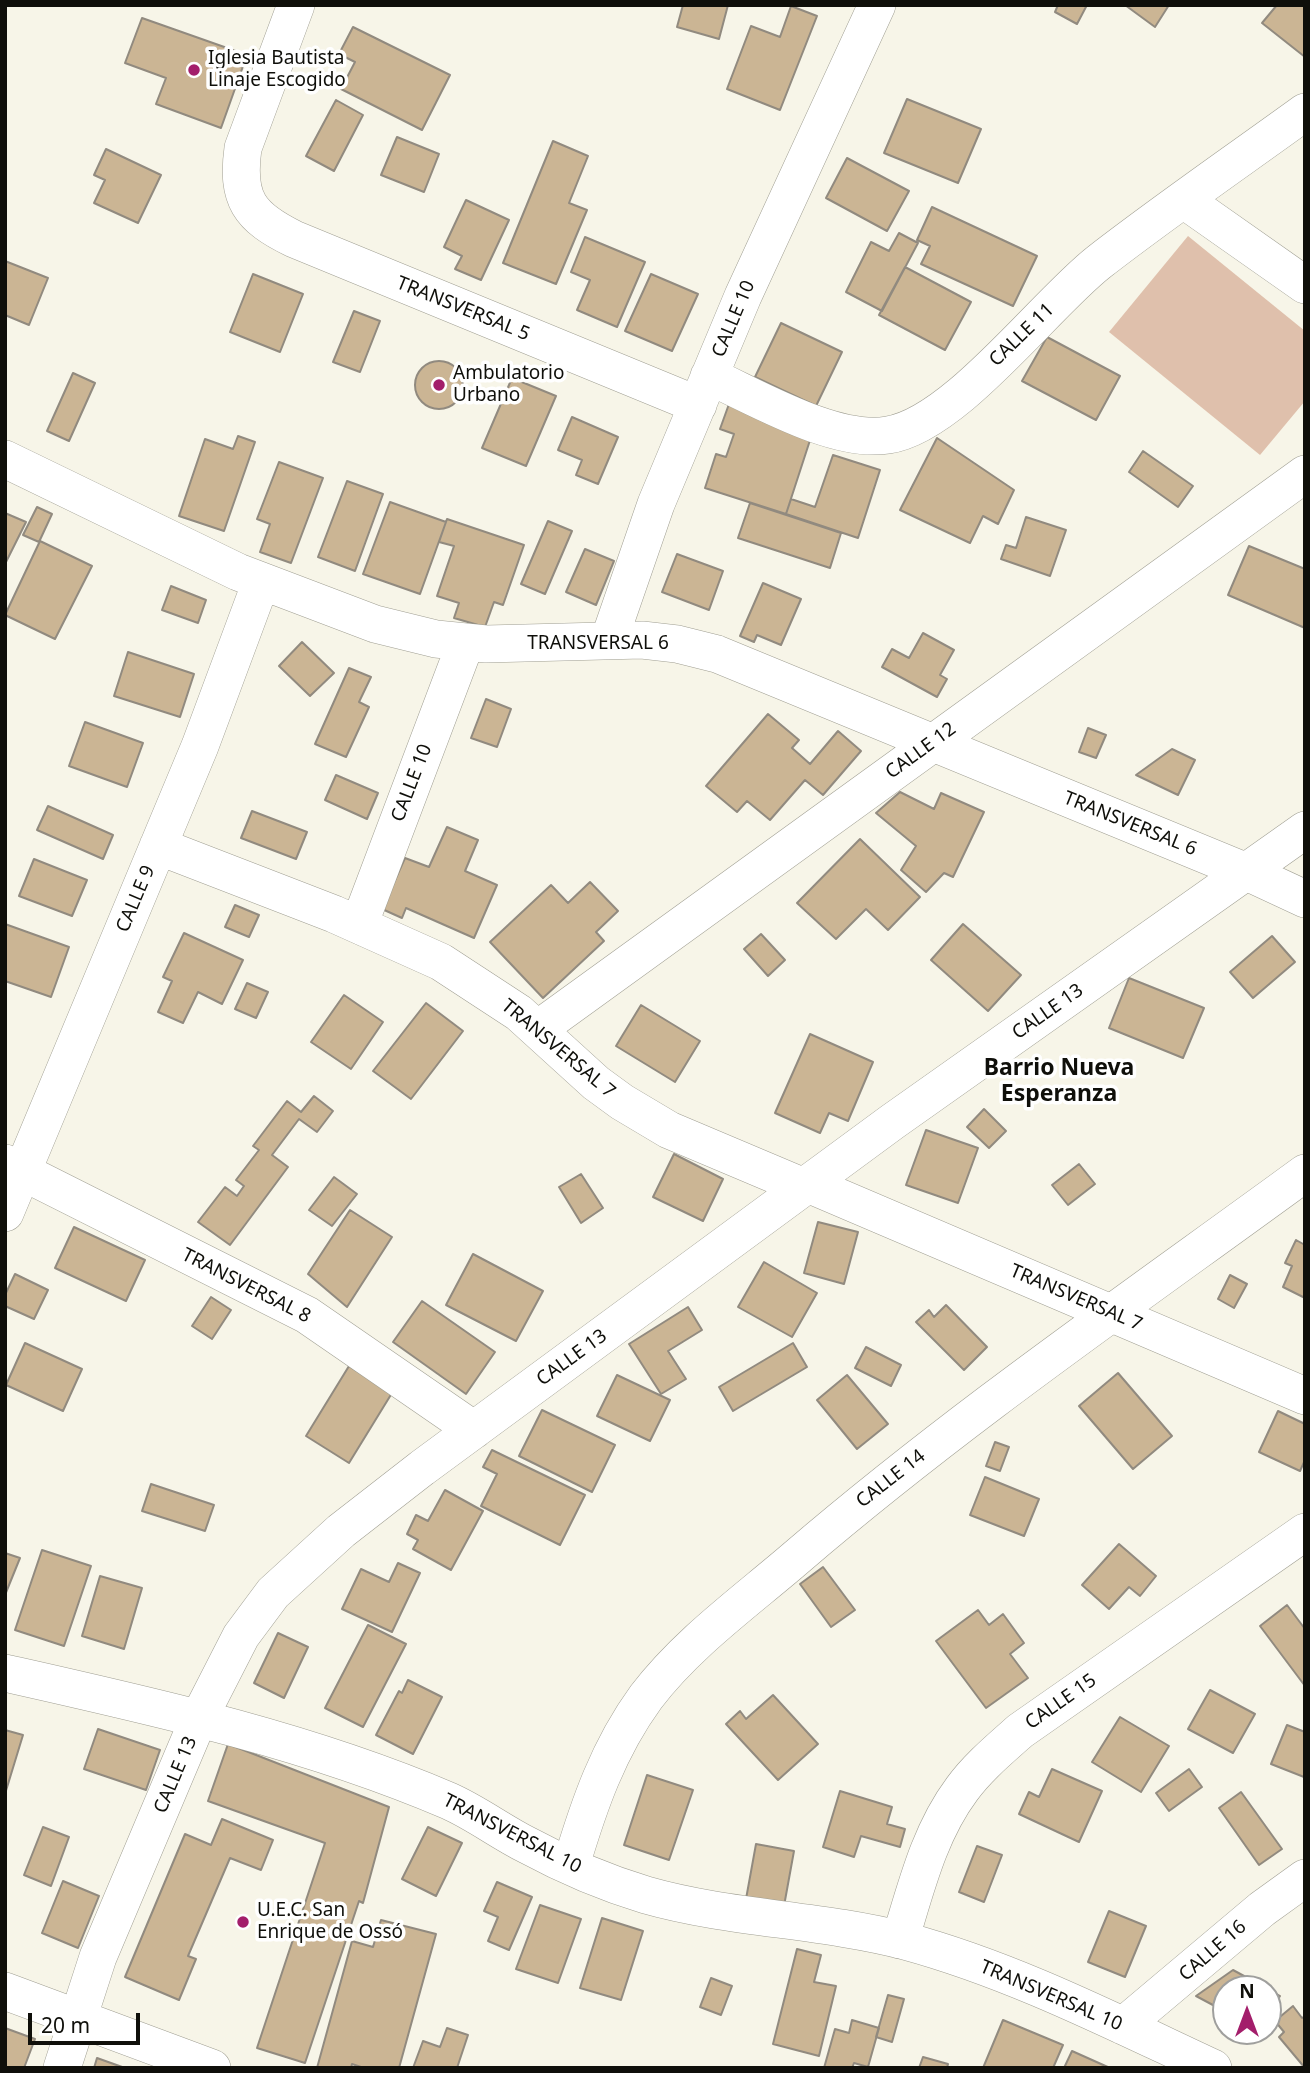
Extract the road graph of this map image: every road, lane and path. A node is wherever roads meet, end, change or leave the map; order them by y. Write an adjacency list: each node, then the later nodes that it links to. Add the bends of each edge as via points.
1 (296, 5): 6 (street, TRANSVERSAL 5, via 243,148 240,173 251,211 294,239)
2 (877, 5): 6 (street, CALLE 10)
3 (1305, 112): 4 (street, CALLE 11)
4 (1184, 200): 5 (street); 6 (street, CALLE 11, via 1097,264 953,403 891,435 845,433)
5 (1305, 285)
6 (703, 391): 10 (street, CALLE 10, via 656,504)
7 (5, 458): 9 (street, TRANSVERSAL 6)
8 (1305, 474): 12 (street, CALLE 12)
9 (261, 582): 11 (street, TRANSVERSAL 6, via 374,624); 14 (street, CALLE 9)
10 (609, 640): 11 (street, TRANSVERSAL 6); 12 (street, TRANSVERSAL 6, via 677,644 717,654)
11 (466, 642): 17 (street, CALLE 10)
12 (932, 744): 15 (street, TRANSVERSAL 6); 18 (street, CALLE 12)
13 (1305, 830): 15 (street, CALLE 13)
14 (158, 846): 17 (street, TRANSVERSAL 7); 19 (street, CALLE 9)
15 (1247, 872): 16 (street, TRANSVERSAL 6); 21 (street, CALLE 13)
16 (1305, 899)
17 (359, 925): 18 (street, TRANSVERSAL 7, via 441,962)
18 (538, 1029): 21 (street, TRANSVERSAL 7, via 596,1083 669,1130)
19 (14, 1167): 22 (street, CALLE 9); 25 (street, TRANSVERSAL 8, via 307,1315)
20 (1305, 1173): 23 (street, CALLE 14)
21 (806, 1185): 23 (street, TRANSVERSAL 7); 25 (street, CALLE 13)
22 (5, 1213)
23 (1112, 1314): 24 (street, TRANSVERSAL 7); 29 (street, CALLE 14, via 865,1498 688,1651 647,1696 616,1743 593,1792)
24 (1305, 1396)
25 (474, 1430): 28 (street, CALLE 13, via 341,1531 274,1593 241,1636)
26 (1305, 1532): 31 (street, CALLE 15, via 1020,1731 987,1761 962,1788 937,1829)
27 (5, 1673): 28 (street, TRANSVERSAL 10)
28 (200, 1718): 29 (street, TRANSVERSAL 10, via 330,1755 452,1802); 33 (street, CALLE 13, via 98,1957)
29 (571, 1865): 31 (street, TRANSVERSAL 10, via 644,1894 717,1912)
30 (1305, 1878): 34 (street, CALLE 16)
31 (900, 1940): 34 (street, TRANSVERSAL 10, via 961,1957)
32 (5, 1991): 33 (street)
33 (77, 2018): 35 (street, CALLE 13); 36 (street)
34 (1123, 2026): 37 (street, TRANSVERSAL 10)
35 (62, 2068)
36 (212, 2068)
37 (1213, 2068)

